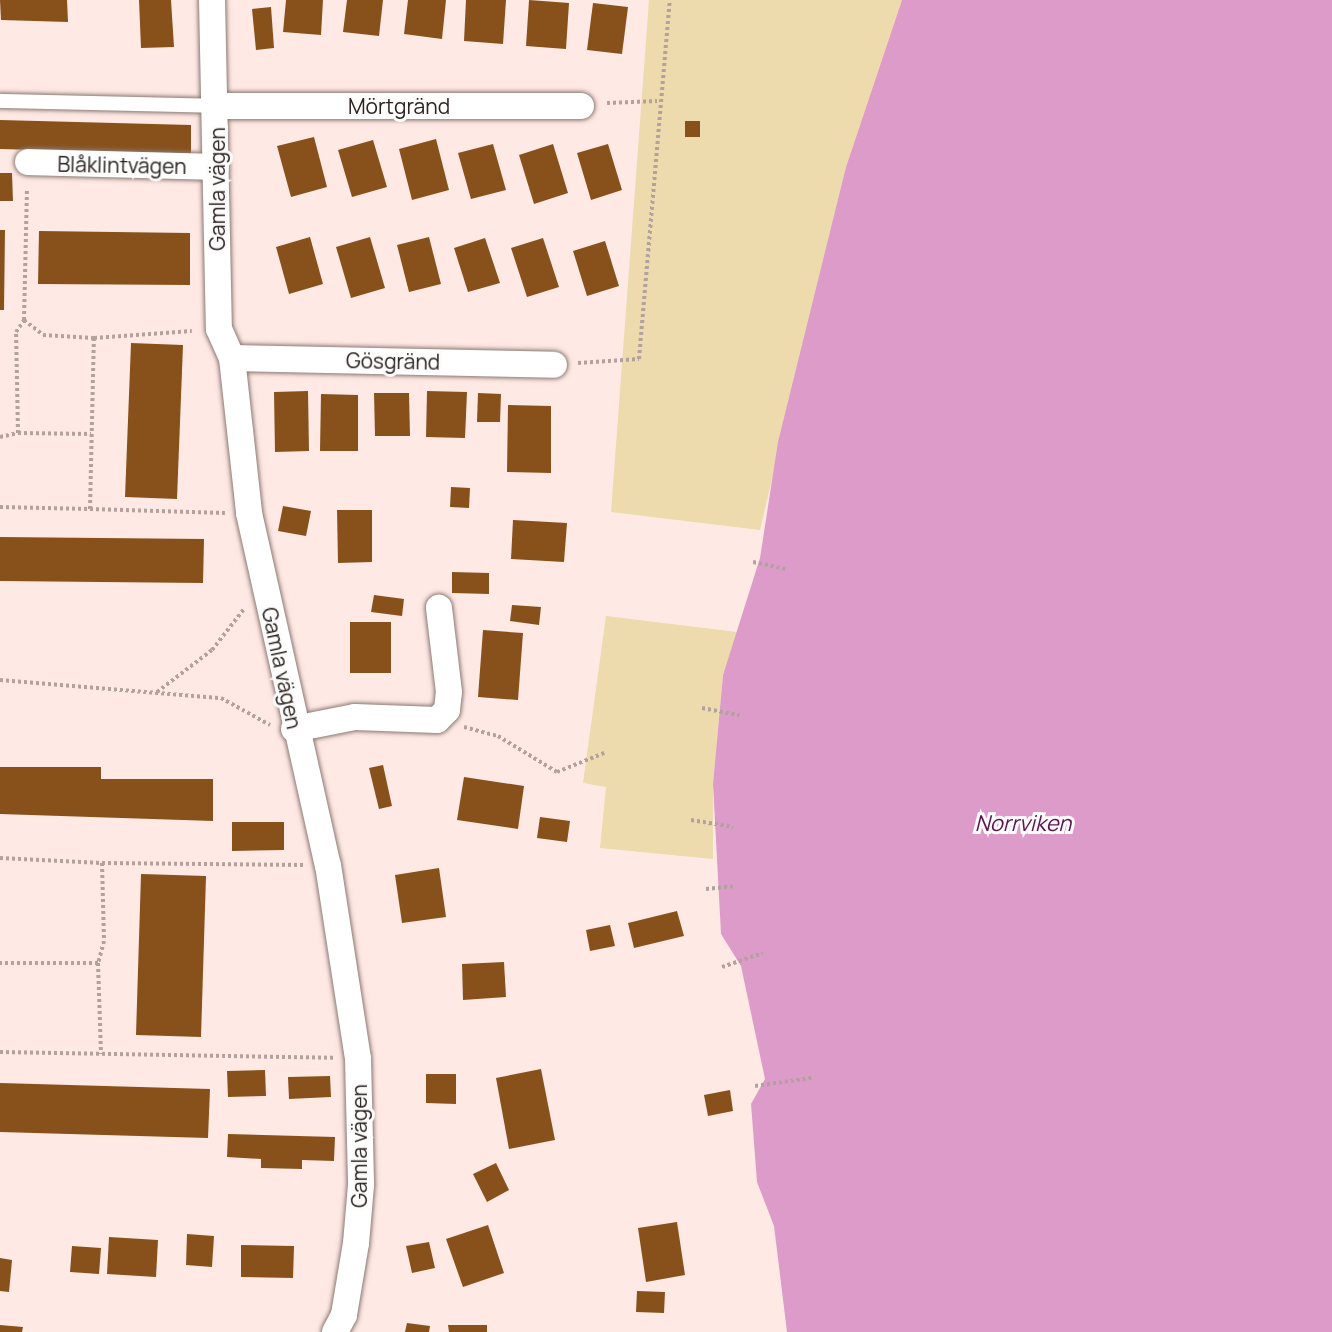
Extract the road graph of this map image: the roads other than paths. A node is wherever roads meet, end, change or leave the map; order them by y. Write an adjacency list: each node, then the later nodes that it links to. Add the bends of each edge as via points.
1 (212, 0): 3 (street, Gamla vägen)
2 (0, 102): 3 (lane)
3 (217, 105): 4 (street, Mörtgränd); 6 (street, Gamla vägen)
4 (581, 106)
5 (28, 162): 6 (street, Blåklintvägen)
6 (216, 167): 7 (street, Gamla vägen, via 219,329)
7 (232, 358): 8 (street, Gösgränd); 10 (street, Gamla vägen, via 249,513)
8 (554, 365)
9 (439, 608): 10 (street, via 449,692 447,710 437,720 355,717)
10 (294, 729): 11 (street, Gamla vägen, via 328,865 358,1059 357,1232 344,1315)
11 (335, 1332)

